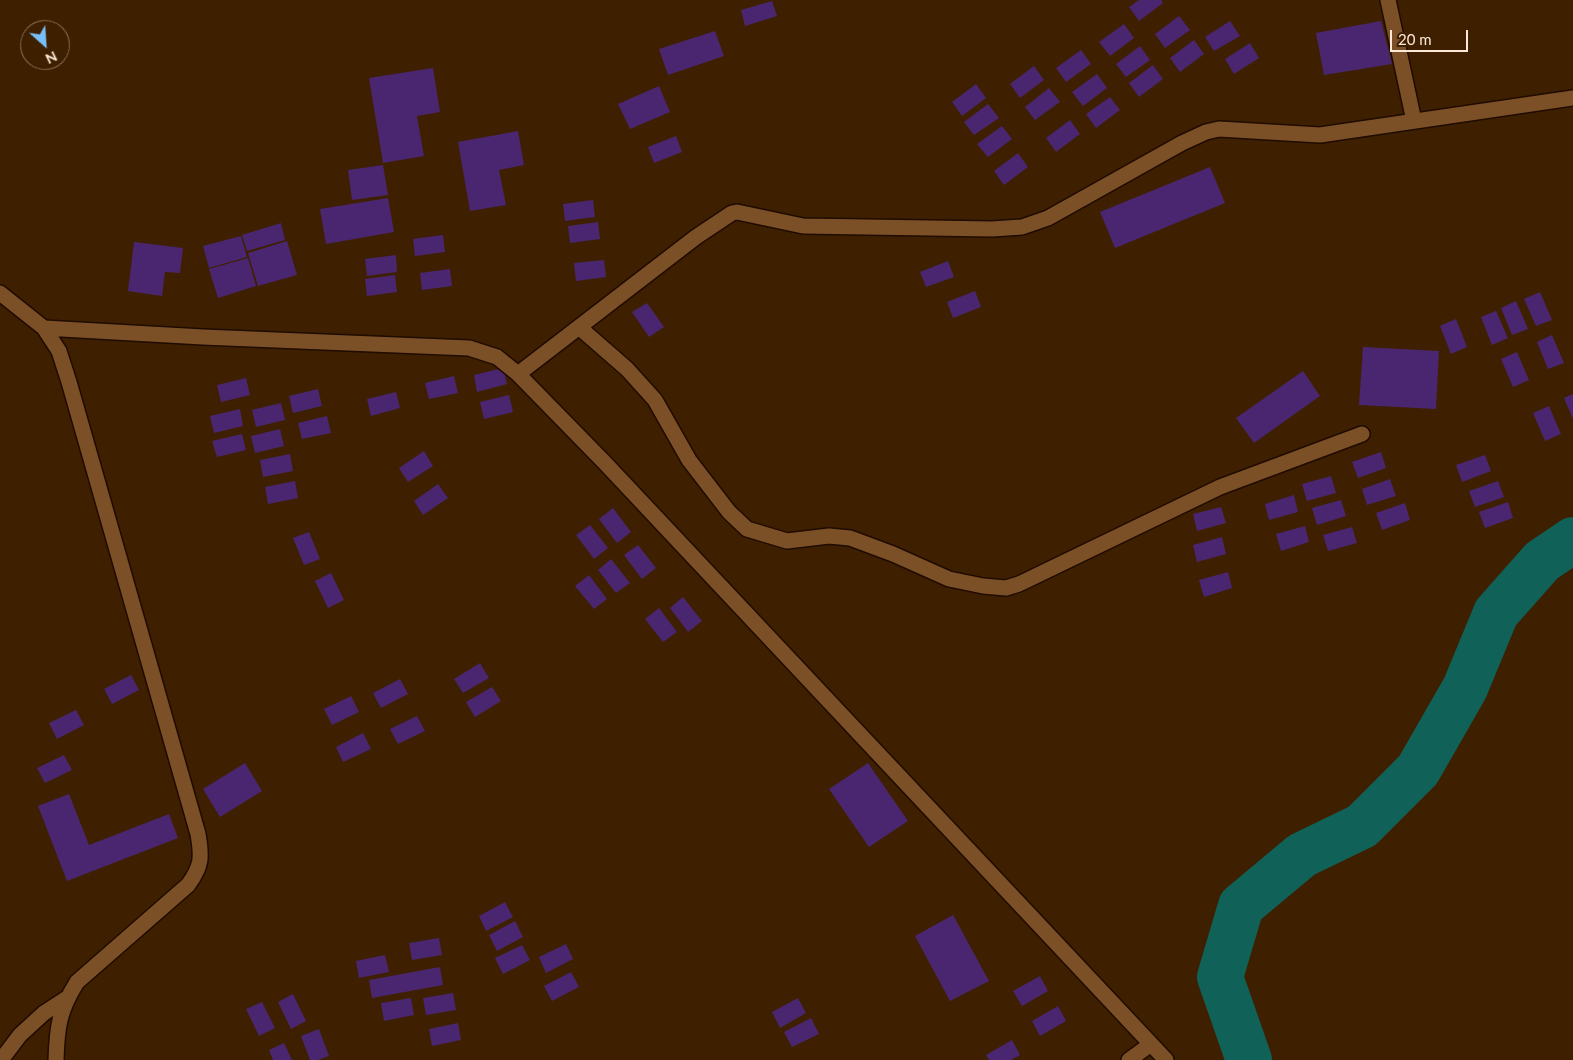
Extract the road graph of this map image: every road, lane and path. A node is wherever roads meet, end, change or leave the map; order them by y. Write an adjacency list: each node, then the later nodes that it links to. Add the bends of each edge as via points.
1 (1388, 0): 3 (street)
2 (1573, 98): 3 (street)
3 (1414, 121): 6 (street, via 1320,135 1219,129 1206,132 1048,218 1022,227 836,228 803,226 737,212 696,237)
4 (0, 293): 5 (street)
5 (44, 328): 7 (street, via 469,348 497,357); 9 (street, via 59,351 69,382 201,851 201,861 188,885 77,982)
6 (580, 328): 7 (street); 8 (street, via 627,368 655,400 689,460 729,512 747,529 787,541 829,536 850,538 948,579 983,586 1006,588 1019,584 1220,487)
7 (518, 374): 10 (street, via 856,728)
8 (1362, 434)
9 (67, 998): 11 (street, via 20,1035); 12 (street, via 58,1025)
10 (1151, 1044): 13 (street); 14 (street)
11 (1, 1060)
12 (56, 1060)
13 (1129, 1060)
14 (1166, 1060)

